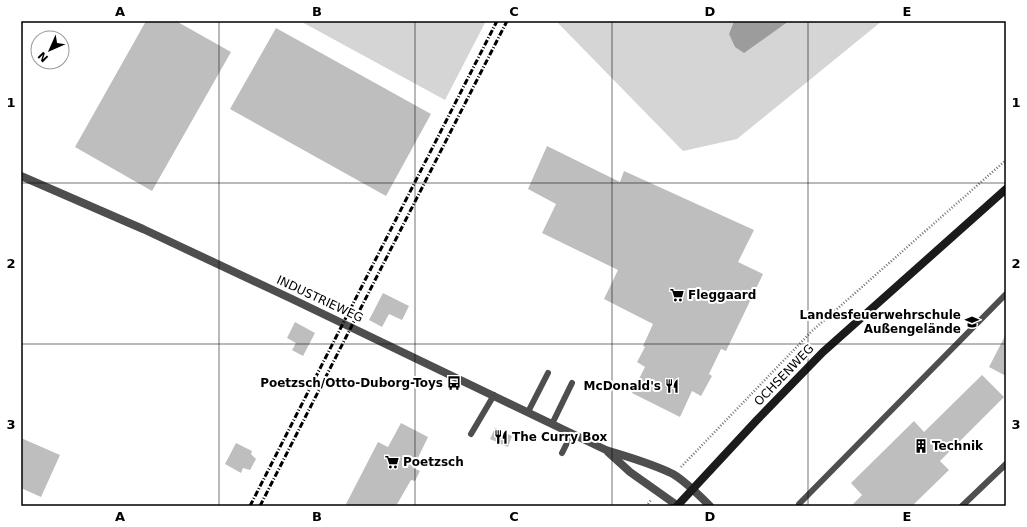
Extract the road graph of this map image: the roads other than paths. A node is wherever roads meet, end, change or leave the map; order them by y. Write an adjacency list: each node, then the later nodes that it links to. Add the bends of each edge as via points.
1 (21, 176): 6 (street, INDUSTRIEWEG, via 143,229)
2 (1006, 189): 14 (main road, OCHSENWEG, via 823,352)
3 (1006, 294): 17 (lane)
4 (548, 373): 7 (lane)
5 (572, 383): 8 (lane)
6 (494, 396): 7 (street, INDUSTRIEWEG); 9 (lane)
7 (528, 412): 8 (street, INDUSTRIEWEG)
8 (552, 424): 10 (street, INDUSTRIEWEG)
9 (471, 434)
10 (572, 434): 11 (street, INDUSTRIEWEG); 12 (lane)
11 (606, 450): 14 (street, INDUSTRIEWEG, via 674,474); 15 (street, INDUSTRIEWEG, via 630,472)
12 (562, 454)
13 (1006, 464): 18 (lane)
14 (692, 489): 15 (main road, OCHSENWEG); 16 (street, INDUSTRIEWEG)
15 (677, 506)
16 (710, 506)
17 (799, 506)
18 (962, 506)

